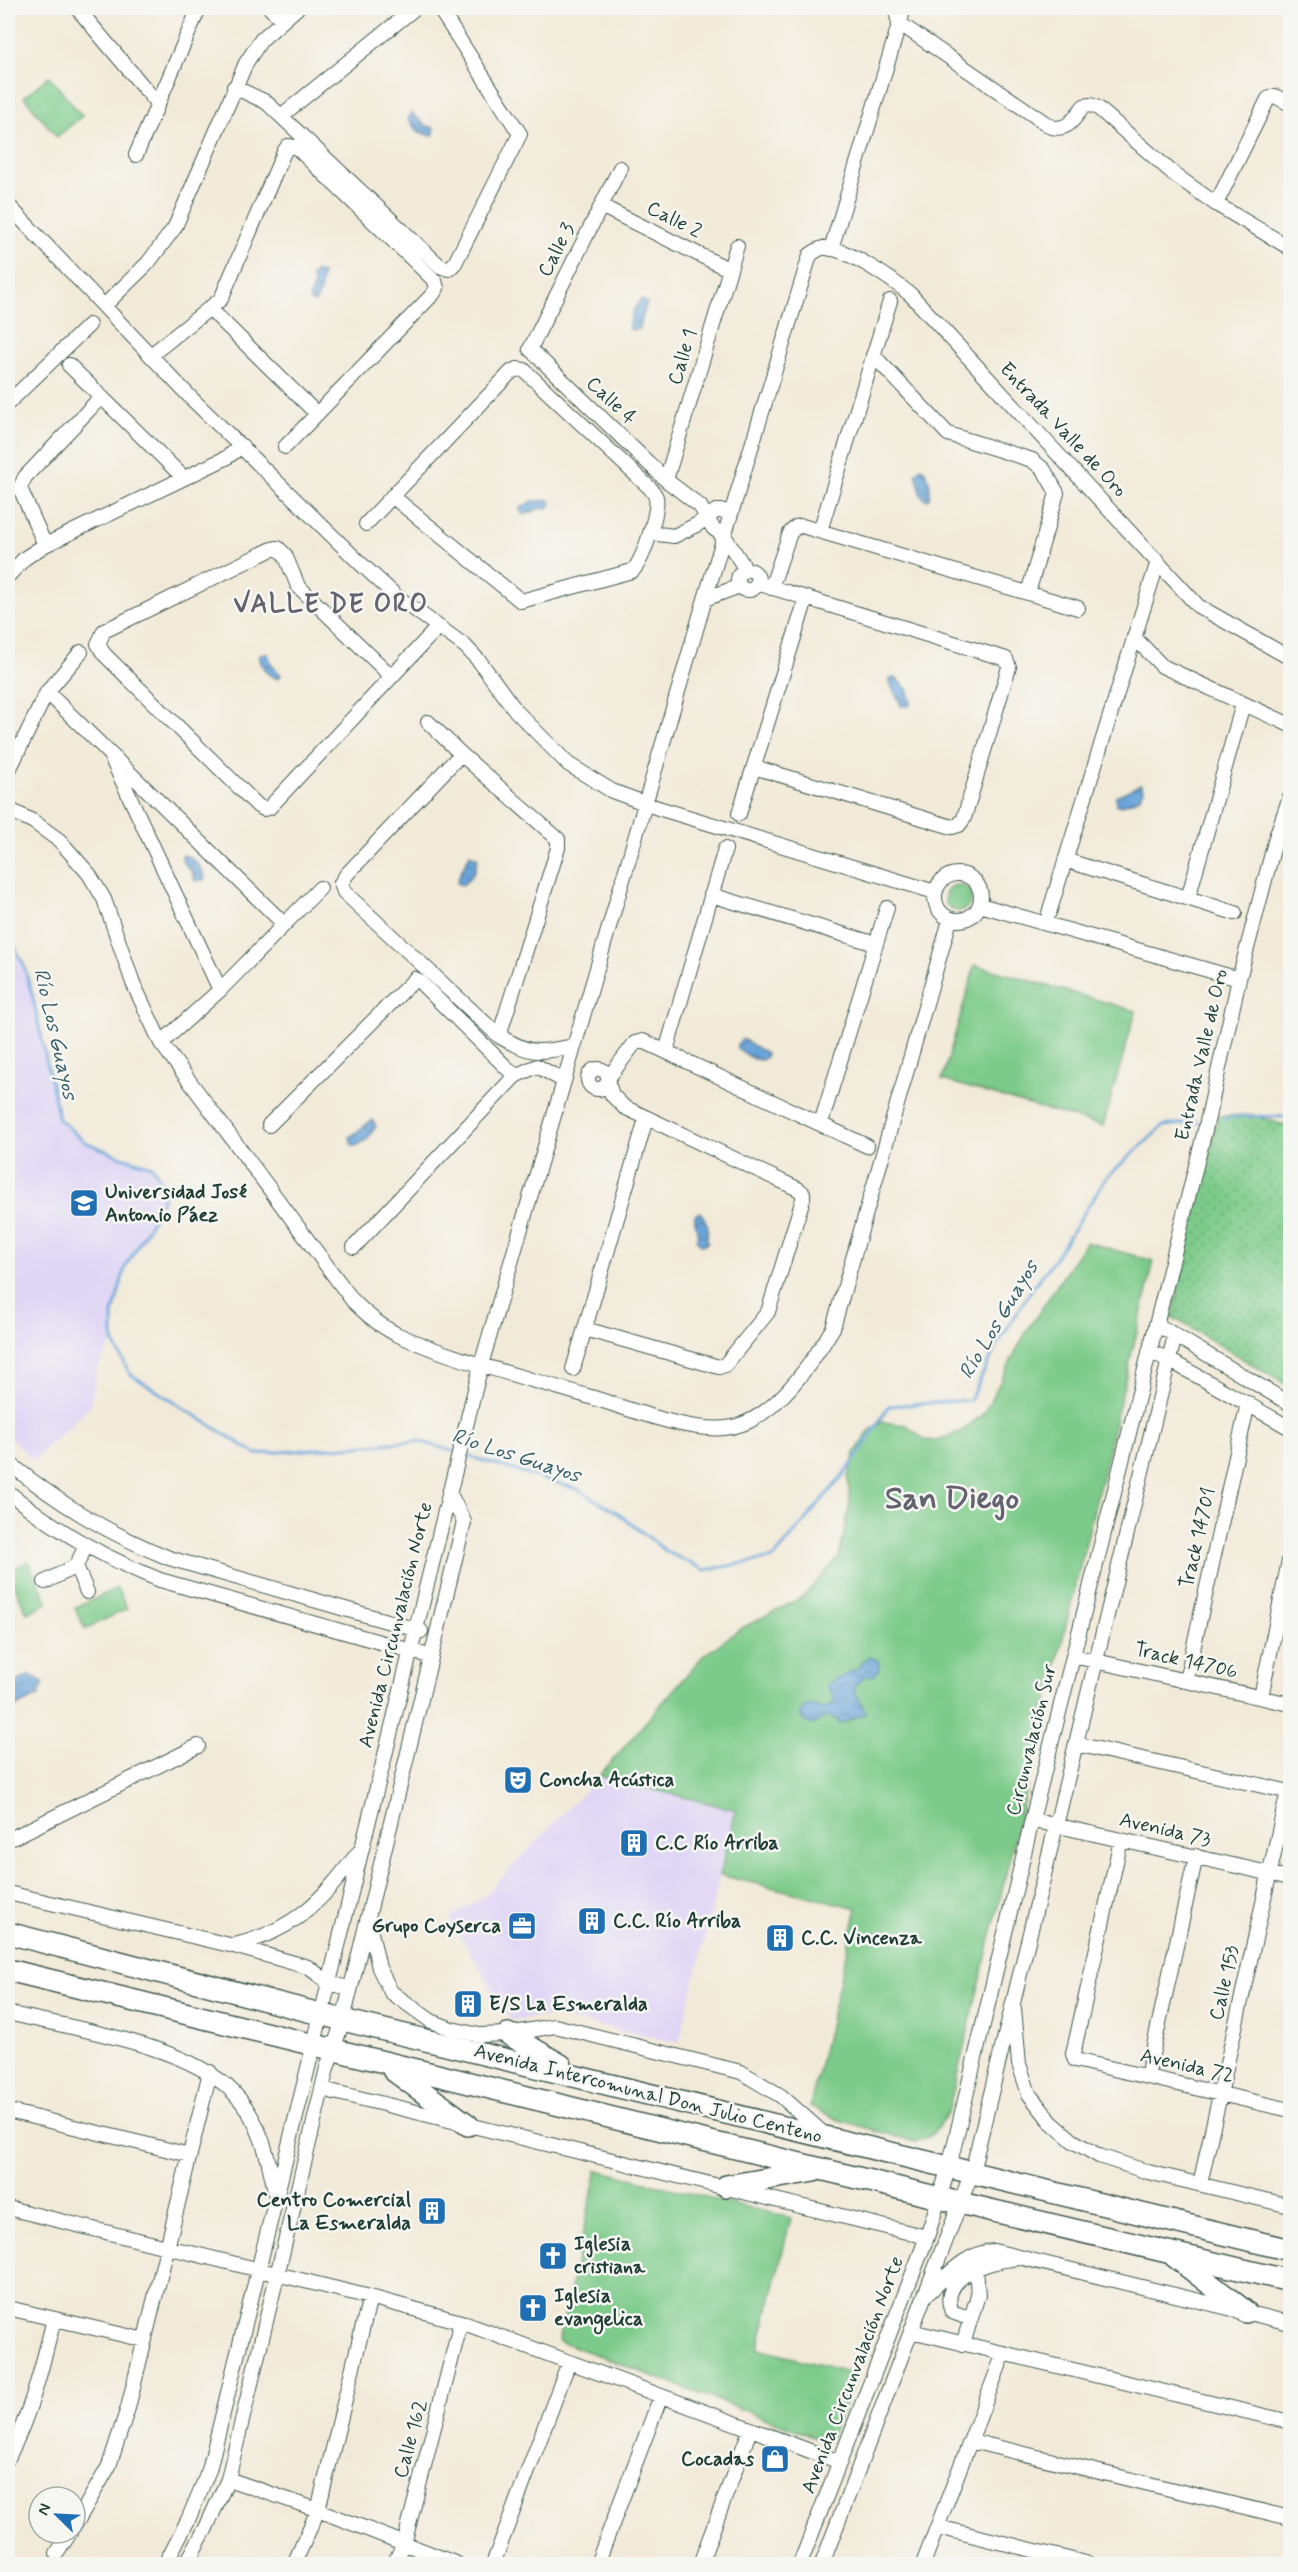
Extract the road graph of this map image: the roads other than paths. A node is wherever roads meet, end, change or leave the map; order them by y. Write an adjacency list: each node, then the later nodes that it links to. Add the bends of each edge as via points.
1 (77, 8): 12 (street)
2 (199, 8): 12 (street)
3 (270, 8): 9 (street)
4 (297, 8): 9 (street)
5 (415, 8): 14 (street)
6 (439, 8): 14 (street, via 520,134 449,269 440,267)
7 (895, 8): 10 (street)
8 (905, 8): 10 (street)
9 (282, 19): 11 (street, via 261,40)
10 (899, 22): 17 (street, via 1052,127 1069,126 1084,106 1098,108 1175,175); 22 (street)
11 (234, 87): 14 (street, via 266,102); 25 (street, via 175,227 163,247)
12 (157, 103): 15 (street)
13 (1290, 104): 17 (street, via 1275,96 1268,99)
14 (281, 116)
15 (136, 155)
16 (620, 168): 19 (street, Calle 3)
17 (1216, 204): 21 (street)
18 (8, 205): 25 (street)
19 (601, 206): 23 (street, Calle 2); 28 (street, Calle 3)
20 (737, 246): 23 (street, Calle 1)
21 (1290, 248)
22 (831, 249): 40 (street, via 821,248 810,255); 47 (street, Entrada Valle de Oro, via 894,280 911,296)
23 (730, 270): 38 (street, Calle 1)
24 (890, 301): 30 (street)
25 (104, 306): 29 (street)
26 (208, 308): 29 (street); 34 (street); 34 (street, via 221,298 284,152 288,146 296,147 435,281 437,288)
27 (89, 325): 33 (street)
28 (530, 349): 38 (street, Calle 4)
29 (151, 355): 35 (street)
30 (873, 355): 43 (street); 52 (street, via 948,434 1032,460 1053,483 1057,493)
31 (69, 365): 32 (street)
32 (101, 397): 37 (street); 46 (street, via 25,477 20,488)
33 (8, 403)
34 (317, 414): 36 (street)
35 (242, 446): 37 (street); 56 (street, via 360,563)
36 (285, 447)
37 (184, 478): 46 (street)
38 (666, 480): 41 (street, Calle 4, via 700,506)
39 (392, 496): 42 (street); 44 (street, via 521,601 632,571 638,566); 44 (street, via 511,372 524,370 651,489 656,503)
40 (732, 511): 41 (street, via 716,511); 45 (street)
41 (708, 518): 44 (street, via 674,536); 45 (street, Calle 4)
42 (366, 524)
43 (820, 531): 50 (street, via 802,526 790,533); 52 (street)
44 (650, 533)
45 (725, 537): 48 (street, Calle 4); 53 (street)
46 (45, 545): 49 (street)
47 (1158, 561): 57 (street); 59 (street, Entrada Valle de Oro, via 1198,606)
48 (746, 570): 50 (street, Calle 4, via 752,570); 51 (street, via 739,576)
49 (8, 576)
50 (764, 585): 51 (street, via 750,589); 54 (street)
51 (741, 586): 53 (street)
52 (1028, 593): 55 (street)
53 (705, 598): 70 (street)
54 (806, 599): 67 (street); 67 (street, via 1006,659 964,818 952,827)
55 (1078, 608)
56 (438, 627): 60 (street); 70 (street, via 465,646 516,711 568,764 612,791)
57 (1134, 638): 62 (street, via 1162,666); 74 (street)
58 (81, 652): 61 (street)
59 (1290, 658)
60 (391, 676): 60 (street, via 298,586 278,548 104,631 98,644 264,809)
61 (47, 692): 65 (street); 68 (street)
62 (1243, 705): 64 (street); 78 (street)
63 (428, 722): 66 (street)
64 (1290, 725)
65 (108, 750): 84 (street); 87 (street)
66 (461, 754): 88 (street, via 558,839); 88 (street, via 341,883 344,892)
67 (754, 766): 72 (street)
68 (8, 772)
69 (1290, 797): 86 (street, Entrada Valle de Oro)
70 (644, 804): 76 (street); 90 (street)
71 (8, 809): 89 (street, via 60,841 89,874 104,899 133,983)
72 (739, 814)
73 (725, 849): 77 (street)
74 (1065, 860): 78 (street); 81 (street)
75 (320, 888): 84 (street)
76 (935, 892): 79 (street, via 943,879 964,875 980,890); 83 (street, via 939,912)
77 (711, 895): 85 (street); 91 (street)
78 (1188, 898): 82 (street)
79 (980, 905): 83 (street, via 965,920); 86 (street)
80 (887, 908): 85 (street)
81 (1049, 913)
82 (1235, 913)
83 (950, 920): 106 (street, via 833,1328 820,1350 764,1413 733,1427 711,1430)
84 (284, 924): 87 (street)
85 (876, 944): 97 (street)
86 (1239, 979): 101 (street, Entrada Valle de Oro)
87 (220, 990): 89 (street)
88 (499, 1036): 92 (street)
89 (161, 1043): 106 (street, via 353,1301 396,1333)
90 (574, 1046): 92 (street); 93 (street)
91 (666, 1051): 95 (street, via 643,1041 635,1043); 97 (street)
92 (538, 1060): 93 (street); 94 (street)
93 (566, 1075): 95 (street, via 588,1076 597,1068 605,1071); 106 (street)
94 (515, 1076): 98 (street, via 415,980); 100 (street)
95 (608, 1080): 96 (street, via 619,1104)
96 (646, 1119): 102 (street); 102 (street, via 798,1189 803,1199 768,1312 725,1365)
97 (821, 1123): 99 (street)
98 (269, 1125)
99 (867, 1146)
100 (354, 1247)
101 (1156, 1324): 103 (street); 104 (street, Circunvalación Sur)
102 (585, 1329): 107 (street)
103 (1175, 1335): 105 (street); 109 (street)
104 (1149, 1351): 105 (street); 123 (street, Circunvalación Sur)
105 (1169, 1360): 108 (street); 124 (street)
106 (482, 1365): 113 (street)
107 (573, 1369)
108 (1248, 1403): 110 (street); 125 (street, Track 14701)
109 (1290, 1404)
110 (1290, 1428)
111 (8, 1462): 119 (street, via 46,1494 131,1543 169,1558)
112 (8, 1492): 114 (street)
113 (449, 1492): 119 (street, Avenida Circunvalación Norte); 120 (street, Avenida Circunvalación Norte, via 464,1522)
114 (86, 1546): 116 (street); 121 (street, via 160,1580)
115 (1290, 1556): 126 (street)
116 (75, 1566): 117 (street); 118 (street)
117 (45, 1582)
118 (87, 1592)
119 (415, 1629): 120 (street); 121 (street, Avenida Circunvalación Norte)
120 (435, 1635): 122 (street, Avenida Circunvalación Norte)
121 (410, 1651): 122 (street); 135 (street, Avenida Circunvalación Norte)
122 (429, 1656): 140 (street, Avenida Circunvalación Norte)
123 (1073, 1656): 124 (street, Track 14706); 131 (street, Circunvalación Sur)
124 (1095, 1660): 125 (street, Track 14706); 128 (street)
125 (1186, 1681): 126 (street, Track 14706)
126 (1261, 1697): 127 (street, Track 14706)
127 (1290, 1704)
128 (1076, 1744): 130 (street); 132 (street)
129 (198, 1746): 133 (street)
130 (1289, 1791): 137 (street, Calle 153)
131 (1032, 1820): 132 (street, Avenida 73); 165 (street, Circunvalación Sur)
132 (1055, 1825): 134 (street, Avenida 73); 148 (street)
133 (8, 1840)
134 (1122, 1840): 136 (street, Avenida 73); 157 (street, Avenida 72, via 1073,2054 1080,2063)
135 (361, 1849): 144 (street, via 311,1909 255,1940); 146 (street, Avenida Circunvalación Norte)
136 (1196, 1856): 137 (street, Avenida 73); 157 (street)
137 (1270, 1873): 138 (street, Avenida 73); 159 (street, Calle 153)
138 (1290, 1878)
139 (8, 1893): 144 (street)
140 (367, 1916): 147 (street, Avenida Circunvalación Norte); 152 (street, via 379,1968 392,1992 431,2021 468,2034)
141 (8, 1921): 143 (main road)
142 (8, 1934): 143 (main road, Avenida Intercomunal Don Julio Centeno)
143 (55, 1946): 150 (main road, Avenida Intercomunal Don Julio Centeno)
144 (234, 1946): 146 (street, via 308,1967)
145 (8, 1971): 153 (main road, Avenida Intercomunal Don Julio Centeno)
146 (328, 1982): 147 (street); 150 (street, Avenida Circunvalación Norte)
147 (350, 1989): 151 (street, Avenida Circunvalación Norte)
148 (1013, 1997): 167 (street); 168 (street, via 1019,2064 1029,2094 1052,2122 1073,2141 1099,2156)
149 (8, 2013): 155 (street, via 181,2057)
150 (320, 2014): 151 (main road, Avenida Intercomunal Don Julio Centeno); 153 (street, Avenida Circunvalación Norte)
151 (343, 2020): 153 (street, Avenida Circunvalación Norte); 156 (main road, Avenida Intercomunal Don Julio Centeno)
152 (508, 2034): 156 (main road); 163 (street, via 555,2026 741,2072 800,2110)
153 (323, 2048): 154 (main road, Avenida Intercomunal Don Julio Centeno); 158 (street, Avenida Circunvalación Norte); 170 (street, Avenida Circunvalación Norte)
154 (386, 2064): 162 (main road); 166 (main road, Avenida Intercomunal Don Julio Centeno)
155 (210, 2072): 164 (street); 170 (street, via 234,2093 252,2117 266,2149)
156 (580, 2076): 163 (main road, Avenida Intercomunal Don Julio Centeno)
157 (1147, 2077): 159 (street, Avenida 72)
158 (322, 2089): 162 (street); 182 (street, Avenida Circunvalación Norte)
159 (1220, 2094): 160 (street, Avenida 72); 168 (street, Calle 153)
160 (1290, 2110)
161 (8, 2111): 164 (street)
162 (468, 2125): 169 (street)
163 (829, 2139): 165 (main road, Avenida Intercomunal Don Julio Centeno)
164 (190, 2155): 176 (street)
165 (949, 2167): 167 (main road, Avenida Intercomunal Don Julio Centeno); 171 (street, Circunvalación Sur)
166 (822, 2169): 169 (main road); 171 (main road, Avenida Intercomunal Don Julio Centeno)
167 (972, 2172): 172 (street, Avenida Circunvalación Norte); 178 (main road, Avenida Intercomunal Don Julio Centeno)
168 (1200, 2184): 173 (street)
169 (726, 2186): 175 (street)
170 (276, 2195): 181 (street, Avenida Circunvalación Norte)
171 (939, 2198): 172 (main road, Avenida Intercomunal Don Julio Centeno); 175 (street, Avenida Circunvalación Norte)
172 (960, 2203): 177 (main road, Avenida Intercomunal Don Julio Centeno); 184 (street, Avenida Circunvalación Norte)
173 (1290, 2206)
174 (8, 2208): 176 (street)
175 (927, 2236): 203 (street, Avenida Circunvalación Norte)
176 (168, 2246): 181 (street); 194 (street)
177 (1166, 2250): 183 (main road, Avenida Intercomunal Don Julio Centeno); 188 (main road)
178 (1290, 2250)
179 (1023, 2258): 180 (street); 184 (street, via 994,2251 971,2256); 188 (street)
180 (975, 2268): 186 (street, via 954,2286); 190 (street, via 978,2295)
181 (259, 2270): 182 (street); 212 (street, Avenida Circunvalación Norte, via 209,2470)
182 (278, 2274): 185 (street); 204 (street, Avenida Circunvalación Norte)
183 (1290, 2281)
184 (927, 2294): 186 (street); 193 (street, Avenida Circunvalación Norte)
185 (370, 2297): 191 (street); 206 (street)
186 (949, 2301): 190 (street, via 952,2312)
187 (8, 2308): 189 (street)
188 (1246, 2312): 192 (street)
189 (54, 2319): 194 (street); 202 (street, via 34,2397)
190 (971, 2319): 195 (street)
191 (461, 2322): 197 (street); 209 (street, Calle 162)
192 (1290, 2323)
193 (911, 2331): 195 (street); 221 (street, Avenida Circunvalación Norte)
194 (145, 2340): 205 (street, via 109,2466)
195 (963, 2344): 196 (street)
196 (1005, 2354): 199 (street); 201 (street)
197 (569, 2362): 198 (street); 217 (street)
198 (661, 2396): 200 (street); 218 (street)
199 (1290, 2422)
200 (750, 2430): 203 (street); 219 (street)
201 (971, 2441): 207 (street); 208 (street)
202 (8, 2458)
203 (840, 2462): 220 (street, Avenida Circunvalación Norte)
204 (228, 2479): 206 (street); 213 (street, Avenida Circunvalación Norte)
205 (87, 2504)
206 (318, 2510): 209 (street); 214 (street)
207 (1290, 2518)
208 (938, 2527): 222 (street); 223 (street)
209 (404, 2544): 215 (street, Calle 162); 216 (street)
210 (62, 2545): 211 (street)
211 (57, 2553)
212 (165, 2565)
213 (186, 2565)
214 (294, 2565)
215 (394, 2565)
216 (457, 2565)
217 (493, 2565)
218 (597, 2565)
219 (700, 2565)
220 (800, 2565)
221 (822, 2565)
222 (923, 2565)
223 (1089, 2565)

